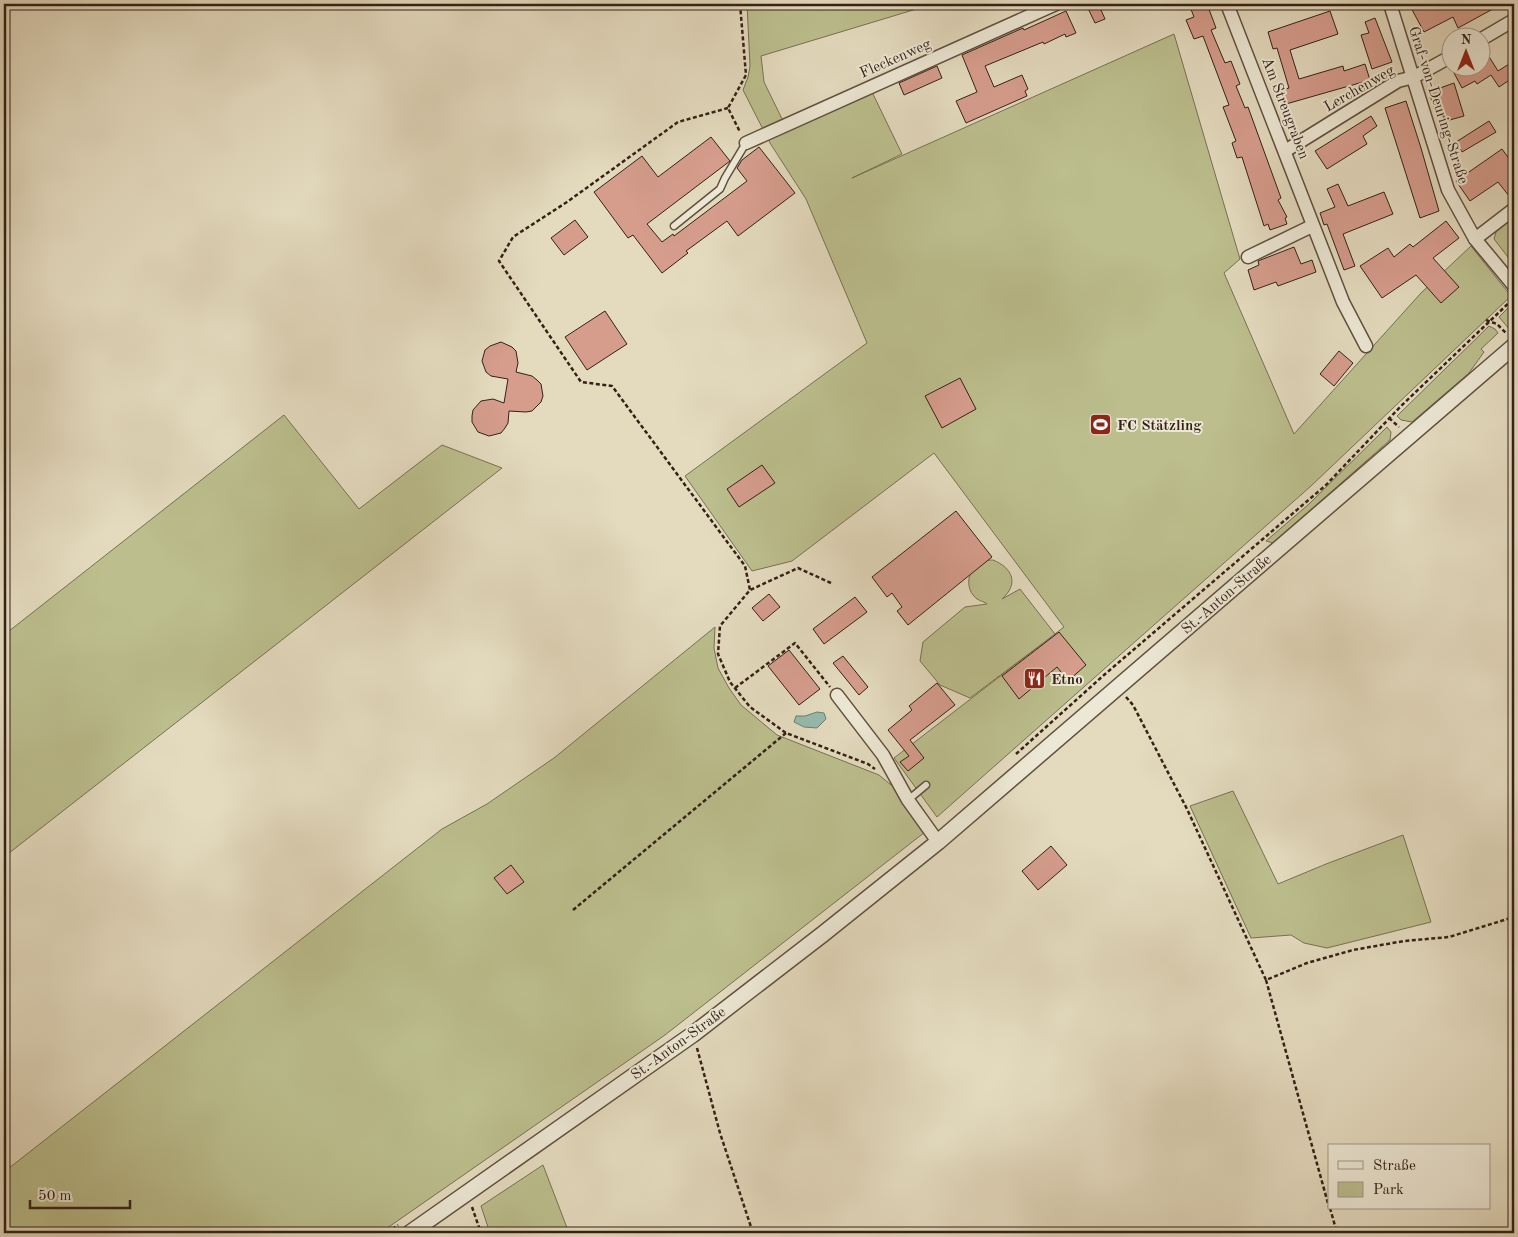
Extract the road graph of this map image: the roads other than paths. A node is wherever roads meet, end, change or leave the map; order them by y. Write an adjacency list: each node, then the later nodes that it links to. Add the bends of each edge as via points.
1 (1056, 4): 8 (street, Fleckenweg)
2 (1227, 4): 9 (street, Am Streugraben)
3 (1390, 4): 7 (street, Graf-von-Deuring-Straße)
4 (1514, 20): 5 (street)
5 (1490, 34)
6 (1440, 63): 7 (street, Lerchenweg)
7 (1414, 77): 9 (street, Lerchenweg, via 1398,81); 13 (street, Graf-von-Deuring-Straße, via 1448,190)
8 (746, 143): 11 (lane, via 720,189)
9 (1285, 151): 12 (street, Am Streugraben)
10 (1514, 209): 13 (street)
11 (674, 226)
12 (1312, 226): 14 (street); 17 (street, Am Streugraben, via 1343,302)
13 (1475, 239): 15 (street, Graf-von-Deuring-Straße)
14 (1248, 257)
15 (1514, 286)
16 (1511, 341): 21 (street, St.-Anton-Straße)
17 (1366, 346)
18 (837, 695): 20 (street, via 883,755)
19 (926, 785): 20 (lane)
20 (908, 800): 21 (street)
21 (938, 842): 22 (street, St.-Anton-Straße, via 692,1035 467,1193)
22 (406, 1228)

